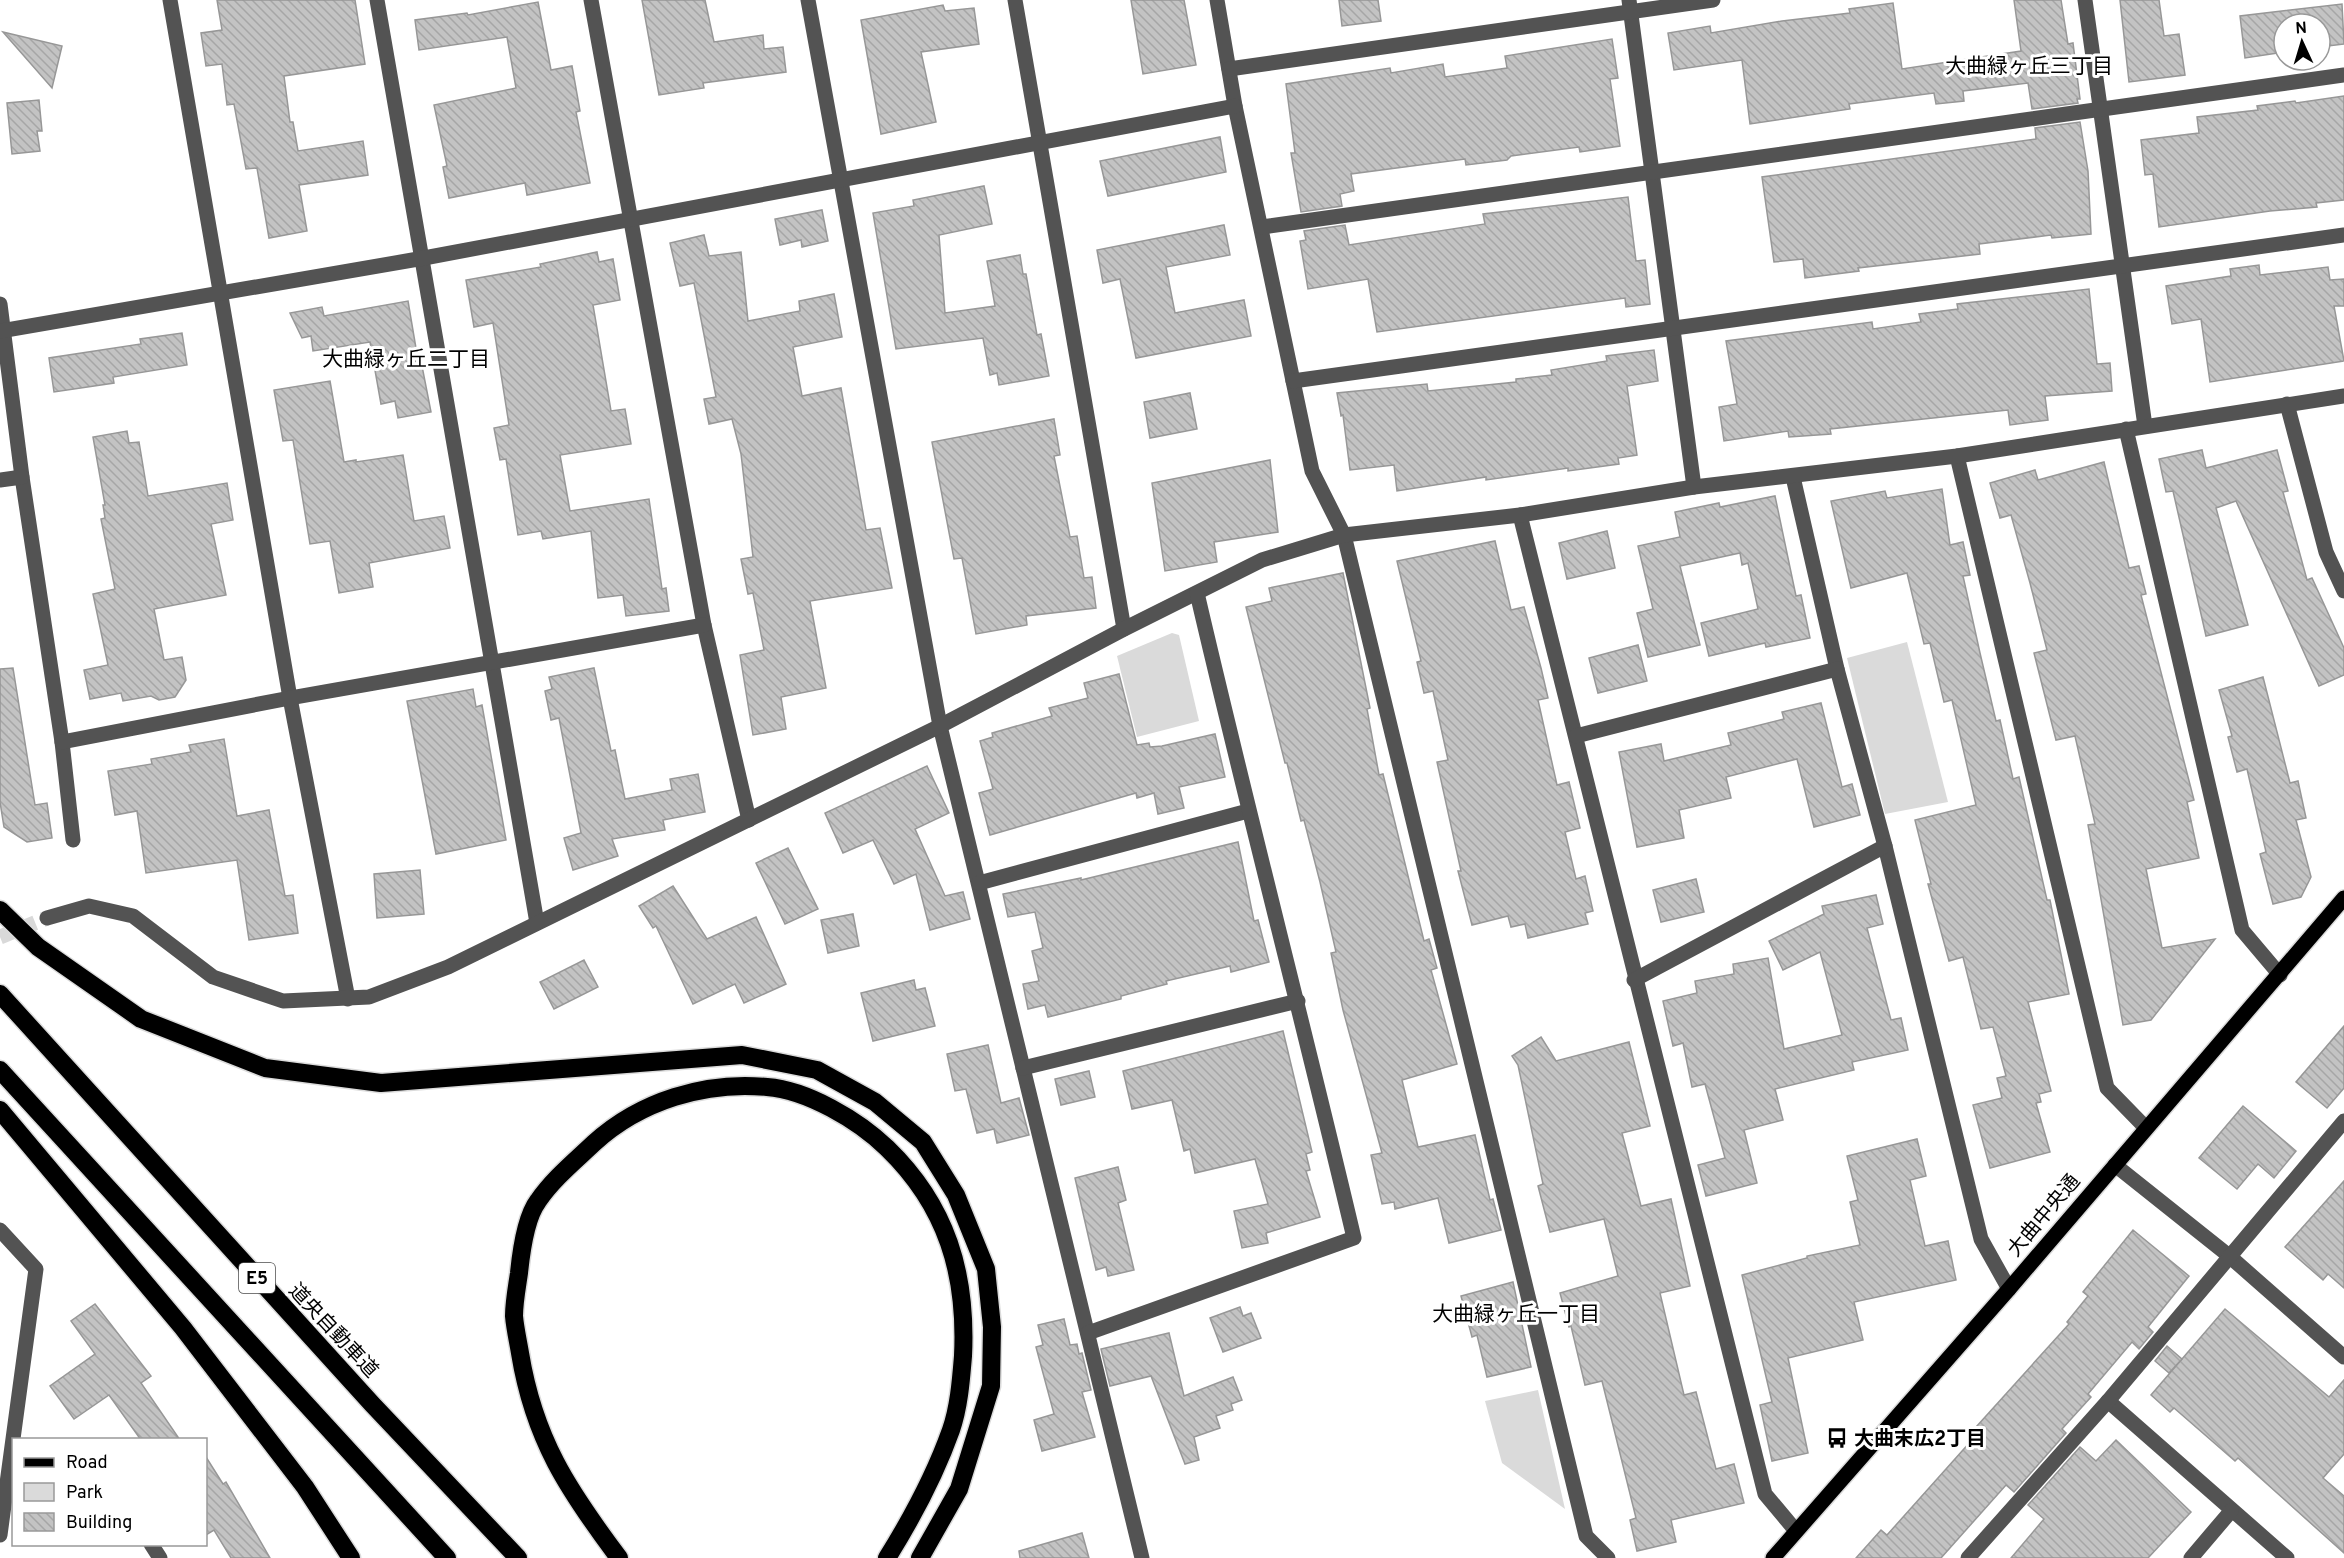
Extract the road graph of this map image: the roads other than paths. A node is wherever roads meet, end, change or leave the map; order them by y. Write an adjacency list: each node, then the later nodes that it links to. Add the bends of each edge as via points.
1 (170, 0): 22 (street)
2 (377, 0): 20 (street)
3 (591, 0): 17 (street)
4 (808, 0): 16 (street)
5 (1015, 0): 14 (street)
6 (1217, 0): 10 (street)
7 (1713, 0): 9 (street)
8 (2085, 0): 13 (street)
9 (1630, 6): 10 (street); 15 (street)
10 (1228, 69): 12 (street)
11 (2344, 75): 13 (street)
12 (1235, 106): 14 (street); 18 (street)
13 (2100, 109): 15 (street); 21 (street)
14 (1040, 144): 16 (street); 41 (street)
15 (1653, 172): 18 (street); 24 (street)
16 (841, 182): 17 (street); 45 (street)
17 (631, 218): 20 (street); 40 (street)
18 (1262, 227): 26 (street)
19 (2344, 235): 21 (street)
20 (424, 258): 22 (street); 42 (street)
21 (2121, 265): 24 (street); 29 (street)
22 (219, 295): 25 (street); 44 (street)
23 (0, 304): 25 (street)
24 (1674, 327): 26 (street); 35 (street)
25 (2, 331): 32 (street)
26 (1293, 381): 37 (street, via 1312,471)
27 (2344, 396): 28 (street)
28 (2287, 404): 29 (street); 38 (street, via 2326,552)
29 (2145, 426): 30 (street)
30 (2126, 429): 31 (street); 57 (street, via 2242,930)
31 (1957, 456): 33 (street); 66 (street, via 2107,1088)
32 (22, 477): 34 (street); 47 (street)
33 (1793, 477): 35 (street); 43 (street)
34 (0, 480)
35 (1694, 487): 36 (street)
36 (1520, 515): 37 (street); 46 (street)
37 (1344, 535): 39 (street, via 1262,560); 86 (street, via 1586,1536)
38 (2344, 591)
39 (1197, 593): 41 (street); 48 (street)
40 (704, 625): 42 (street); 49 (street)
41 (1124, 629): 45 (street)
42 (493, 662): 44 (street); 56 (street)
43 (1837, 669): 46 (street); 51 (street)
44 (290, 698): 47 (street); 60 (street)
45 (940, 726): 49 (street); 52 (street)
46 (1576, 736): 58 (street)
47 (62, 742): 50 (street)
48 (1248, 811): 52 (street); 61 (street)
49 (749, 820): 56 (street)
50 (73, 840)
51 (1885, 846): 58 (street); 70 (street, via 1981,1239)
52 (979, 883): 62 (street)
53 (2344, 898): 57 (main road, 大曲中央通)
54 (0, 910): 84 (highway, via 38,947 141,1019 265,1068 381,1083 742,1056 817,1070 875,1102 923,1142 956,1195 986,1269 992,1327 992,1386 959,1488)
55 (47, 918): 60 (street, via 89,906 133,916 213,977 283,1001)
56 (537, 923): 60 (street, via 448,967 369,997)
57 (2280, 975): 66 (main road, 大曲中央通)
58 (1634, 980): 77 (street, via 1765,1494)
59 (0, 994): 81 (highway, 道央自動車道 / E5, via 364,1396)
60 (348, 999)
61 (1298, 1001): 62 (street); 71 (street, via 1354,1238)
62 (1023, 1068): 71 (street)
63 (0, 1070): 80 (highway, E5)
64 (0, 1110): 79 (highway, via 183,1328 305,1487)
65 (2344, 1121): 69 (street)
66 (2145, 1127): 67 (main road, 大曲中央通)
67 (2115, 1164): 69 (street); 70 (main road, 大曲中央通)
68 (0, 1230): 74 (street, via 36,1269)
69 (2228, 1255): 72 (street); 73 (street)
70 (2009, 1288): 77 (main road, 大曲中央通)
71 (1088, 1333): 85 (street)
72 (2344, 1357)
73 (2108, 1401): 76 (street); 88 (street)
74 (15, 1438)
75 (12, 1458): 78 (street)
76 (2231, 1511): 89 (street); 90 (street)
77 (1796, 1531): 87 (main road, 大曲中央通)
78 (0, 1535)
79 (351, 1558)
80 (447, 1558)
81 (518, 1558)
82 (619, 1558): 83 (highway, via 576,1500 542,1439 524,1379 514,1316 521,1252 536,1203 608,1130 656,1103 724,1086 769,1087 824,1104 873,1134 910,1170 936,1210 958,1269 965,1321 961,1378 951,1428 912,1518)
83 (887, 1558)
84 (920, 1558)
85 (1142, 1558)
86 (1608, 1558)
87 (1773, 1558)
88 (1968, 1558)
89 (2191, 1558)
90 (2287, 1558)

